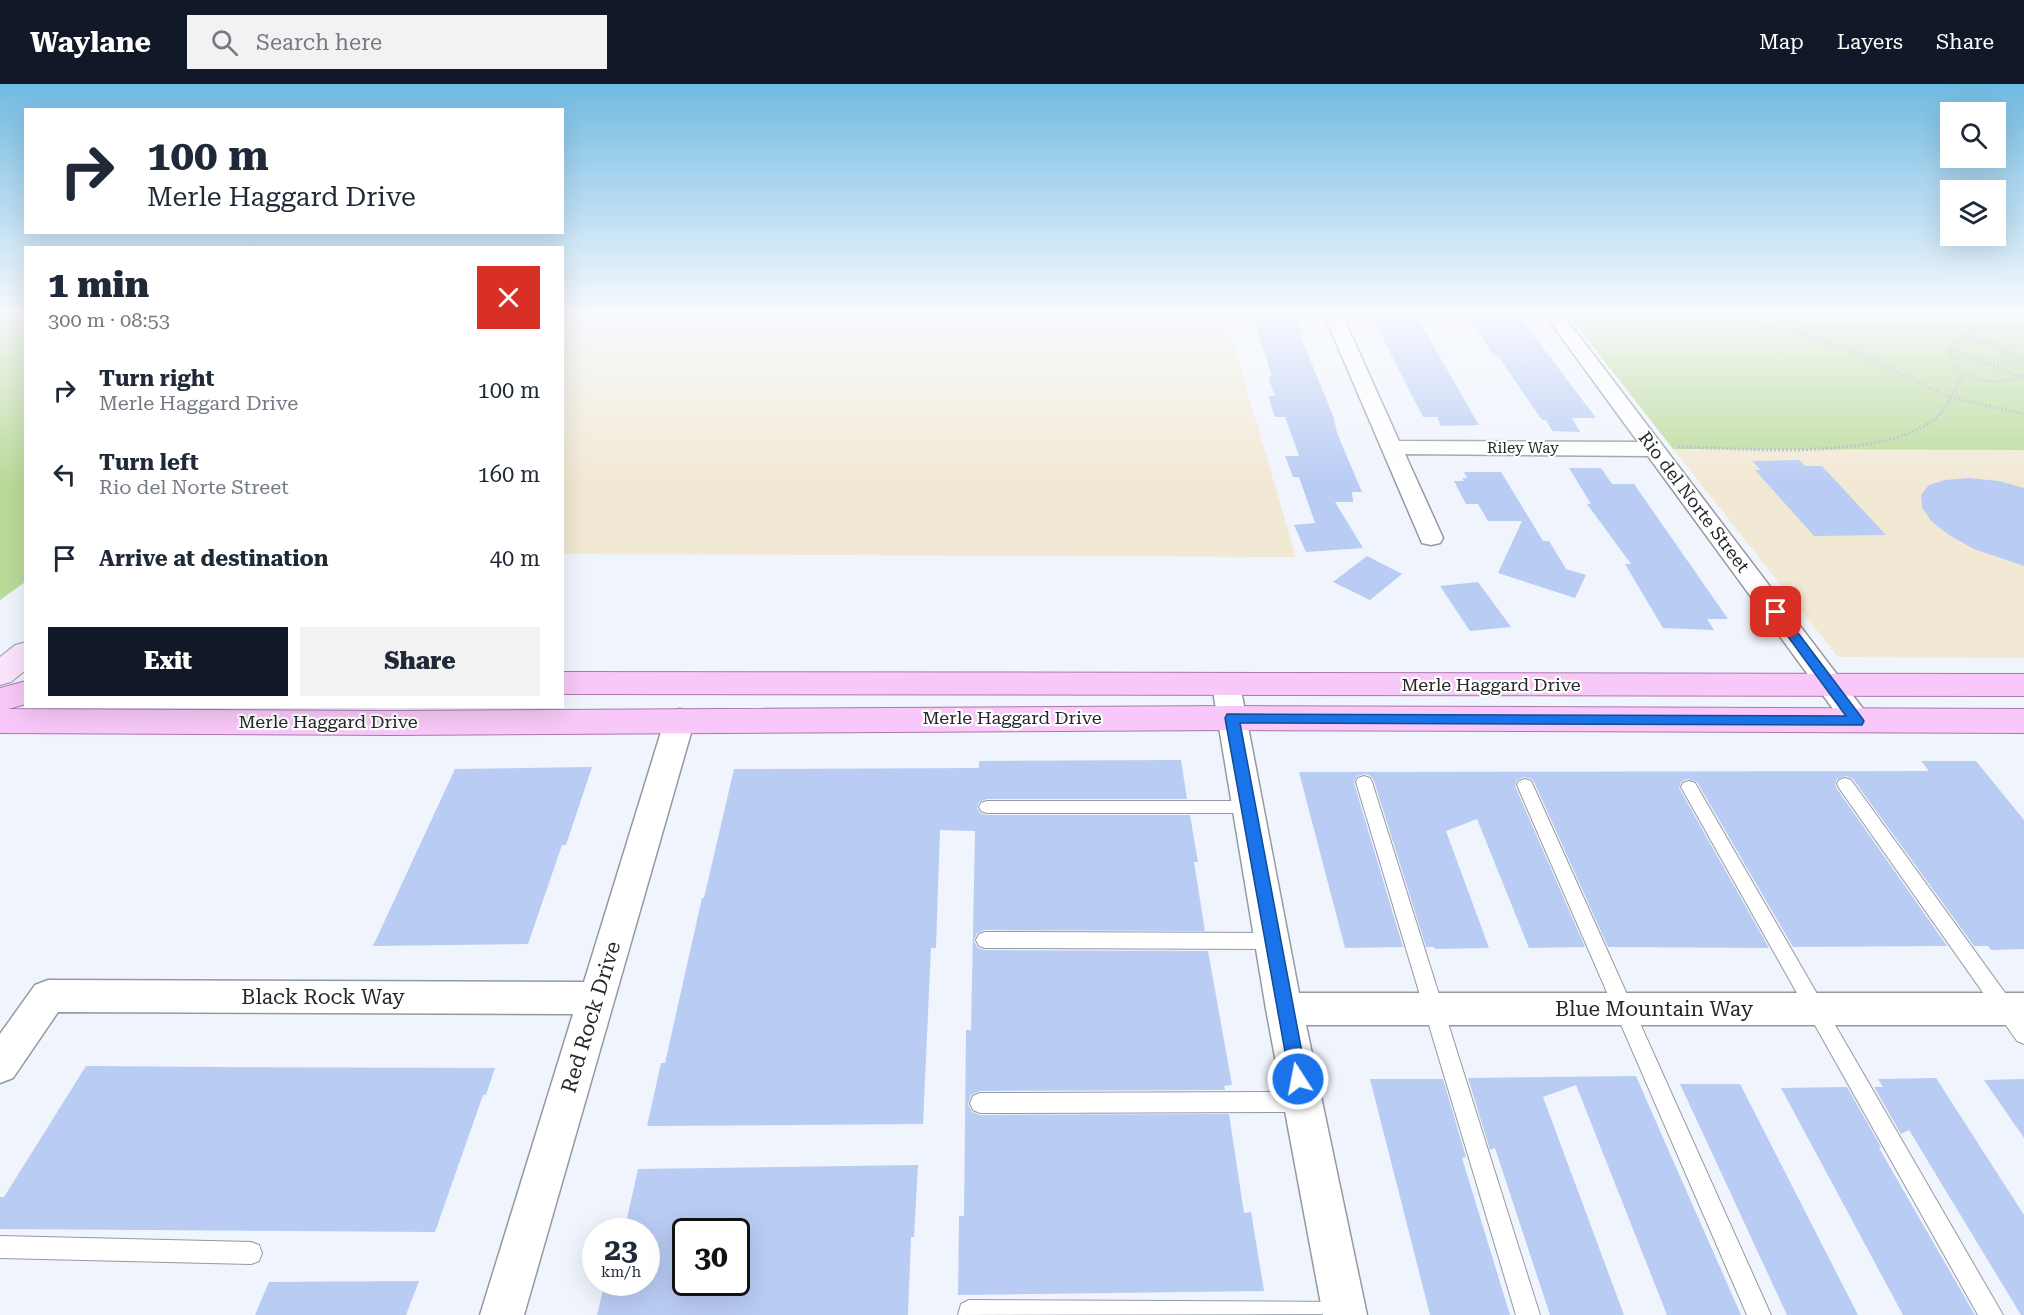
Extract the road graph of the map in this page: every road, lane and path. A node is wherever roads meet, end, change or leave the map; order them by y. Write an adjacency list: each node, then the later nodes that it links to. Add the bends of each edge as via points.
1 (1357, 369): 10 (street)
2 (1598, 369): 11 (street, Rio del Norte Street)
3 (1892, 369): 8 (path)
4 (1956, 369): 6 (path)
5 (2003, 369): 7 (path)
6 (1962, 375): 7 (path, via 1999,381); 8 (path)
7 (2023, 377)
8 (1949, 397): 9 (path); 11 (path, via 1942,411 1919,429 1846,448)
9 (2024, 414)
10 (1391, 447): 11 (street, Riley Way); 12 (street)
11 (1662, 448): 16 (street, Rio del Norte Street)
12 (1431, 538)
13 (24, 654): 14 (main road)
14 (0, 674)
15 (564, 683): 20 (main road, Merle Haggard Drive)
16 (1830, 685): 17 (main road, Merle Haggard Drive); 20 (main road, Merle Haggard Drive); 23 (street, Rio del Norte Street)
17 (2024, 685)
18 (24, 693): 19 (main road)
19 (0, 700)
20 (1229, 701): 21 (main road, Merle Haggard Drive); 23 (main road, Merle Haggard Drive); 30 (street)
21 (680, 719): 22 (main road, Merle Haggard Drive, via 391,723); 33 (street, Red Rock Drive)
22 (0, 721)
23 (1857, 721): 24 (main road, Merle Haggard Drive)
24 (2024, 722)
25 (1364, 782): 37 (lane)
26 (1845, 784): 38 (lane)
27 (1525, 785): 35 (lane)
28 (1689, 787): 36 (lane)
29 (987, 807): 30 (lane)
30 (1248, 807): 32 (street)
31 (985, 940): 32 (lane)
32 (1272, 941): 34 (street)
33 (597, 998): 39 (street, Black Rock Way, via 48,996); 46 (street, Red Rock Drive)
34 (1284, 1009): 37 (street, Blue Mountain Way); 40 (street)
35 (1623, 1009): 36 (street, Blue Mountain Way); 37 (street, Blue Mountain Way); 48 (lane)
36 (1817, 1009): 38 (street, Blue Mountain Way); 49 (lane)
37 (1432, 1010): 47 (lane)
38 (2018, 1018)
39 (6, 1048)
40 (1302, 1102): 41 (lane); 45 (street)
41 (980, 1103)
42 (0, 1247): 43 (lane)
43 (251, 1252)
44 (969, 1312): 45 (lane)
45 (1345, 1314)
46 (502, 1315)
47 (1527, 1315)
48 (1759, 1315)
49 (1991, 1315)

